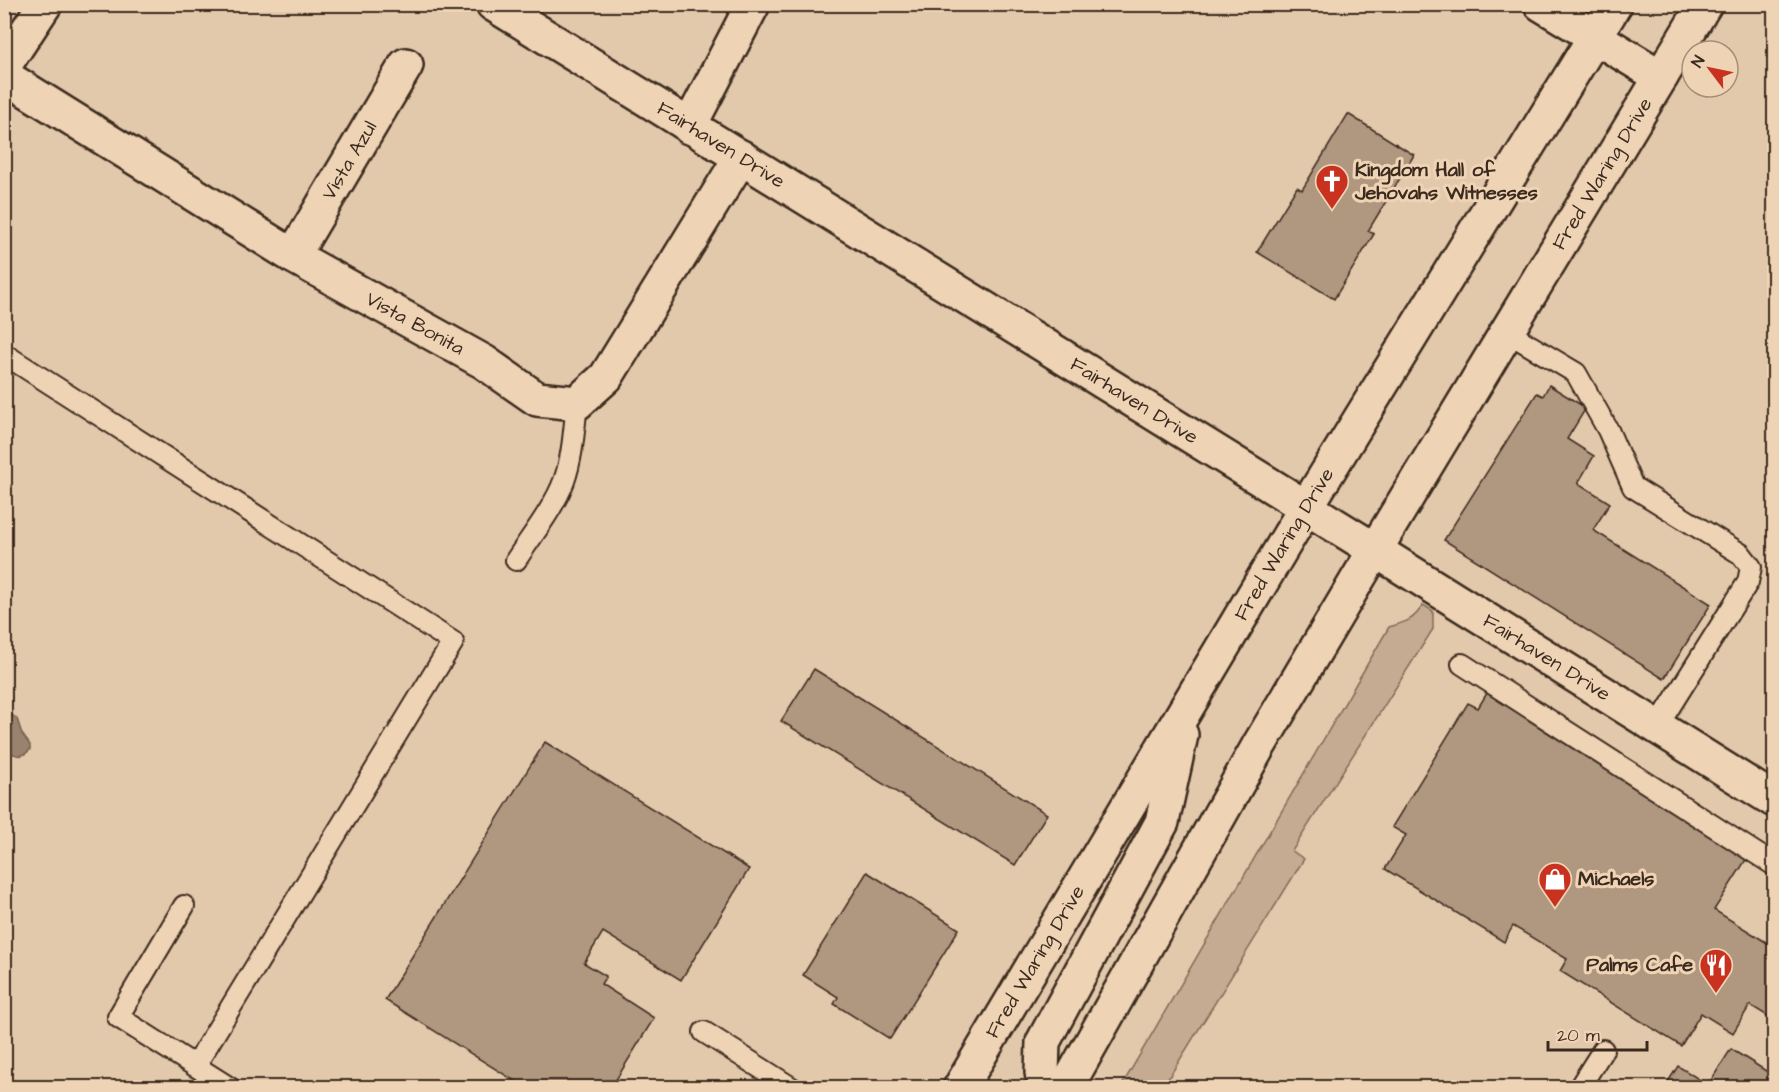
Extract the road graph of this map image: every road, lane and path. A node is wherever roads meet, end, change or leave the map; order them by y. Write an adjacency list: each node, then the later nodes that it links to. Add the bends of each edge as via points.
1 (45, 4): 9 (street)
2 (493, 4): 12 (street, Fairhaven Drive)
3 (753, 4): 12 (street)
4 (1541, 4): 7 (street)
5 (1615, 4): 7 (street, Fred Waring Drive)
6 (1705, 4): 11 (street, Fred Waring Drive)
7 (1595, 37): 11 (street); 18 (street, Fred Waring Drive)
8 (406, 65): 14 (street, Vista Azul)
9 (4, 66)
10 (4, 76): 14 (street, Vista Bonita)
11 (1661, 77): 15 (street, Fred Waring Drive)
12 (689, 127): 13 (street, Fairhaven Drive)
13 (741, 157): 17 (street, via 606,377); 18 (street, Fairhaven Drive)
14 (293, 255): 17 (street, Vista Bonita, via 484,362 537,399)
15 (1507, 332): 19 (street, Fred Waring Drive); 23 (lane, via 1576,373 1608,430 1633,487 1741,554 1751,567 1748,582)
16 (4, 354): 29 (lane, via 453,642)
17 (577, 403): 20 (lane, via 564,481)
18 (1305, 509): 19 (street, Fairhaven Drive); 22 (street, Fred Waring Drive)
19 (1375, 550): 23 (street, Fairhaven Drive); 34 (street, Fred Waring Drive, via 1258,747)
20 (516, 560)
21 (1462, 664): 25 (lane)
22 (1188, 707): 32 (street, Fred Waring Drive); 33 (street, via 1162,822 1043,1042 1042,1073)
23 (1657, 727): 24 (street, Fairhaven Drive)
24 (1774, 800)
25 (1774, 865)
26 (184, 906): 29 (lane, via 118,1017)
27 (704, 1032): 31 (lane)
28 (1603, 1050): 35 (lane)
29 (195, 1065): 30 (lane)
30 (230, 1088)
31 (792, 1088)
32 (960, 1088)
33 (1052, 1088)
34 (1066, 1088)
35 (1579, 1088)

